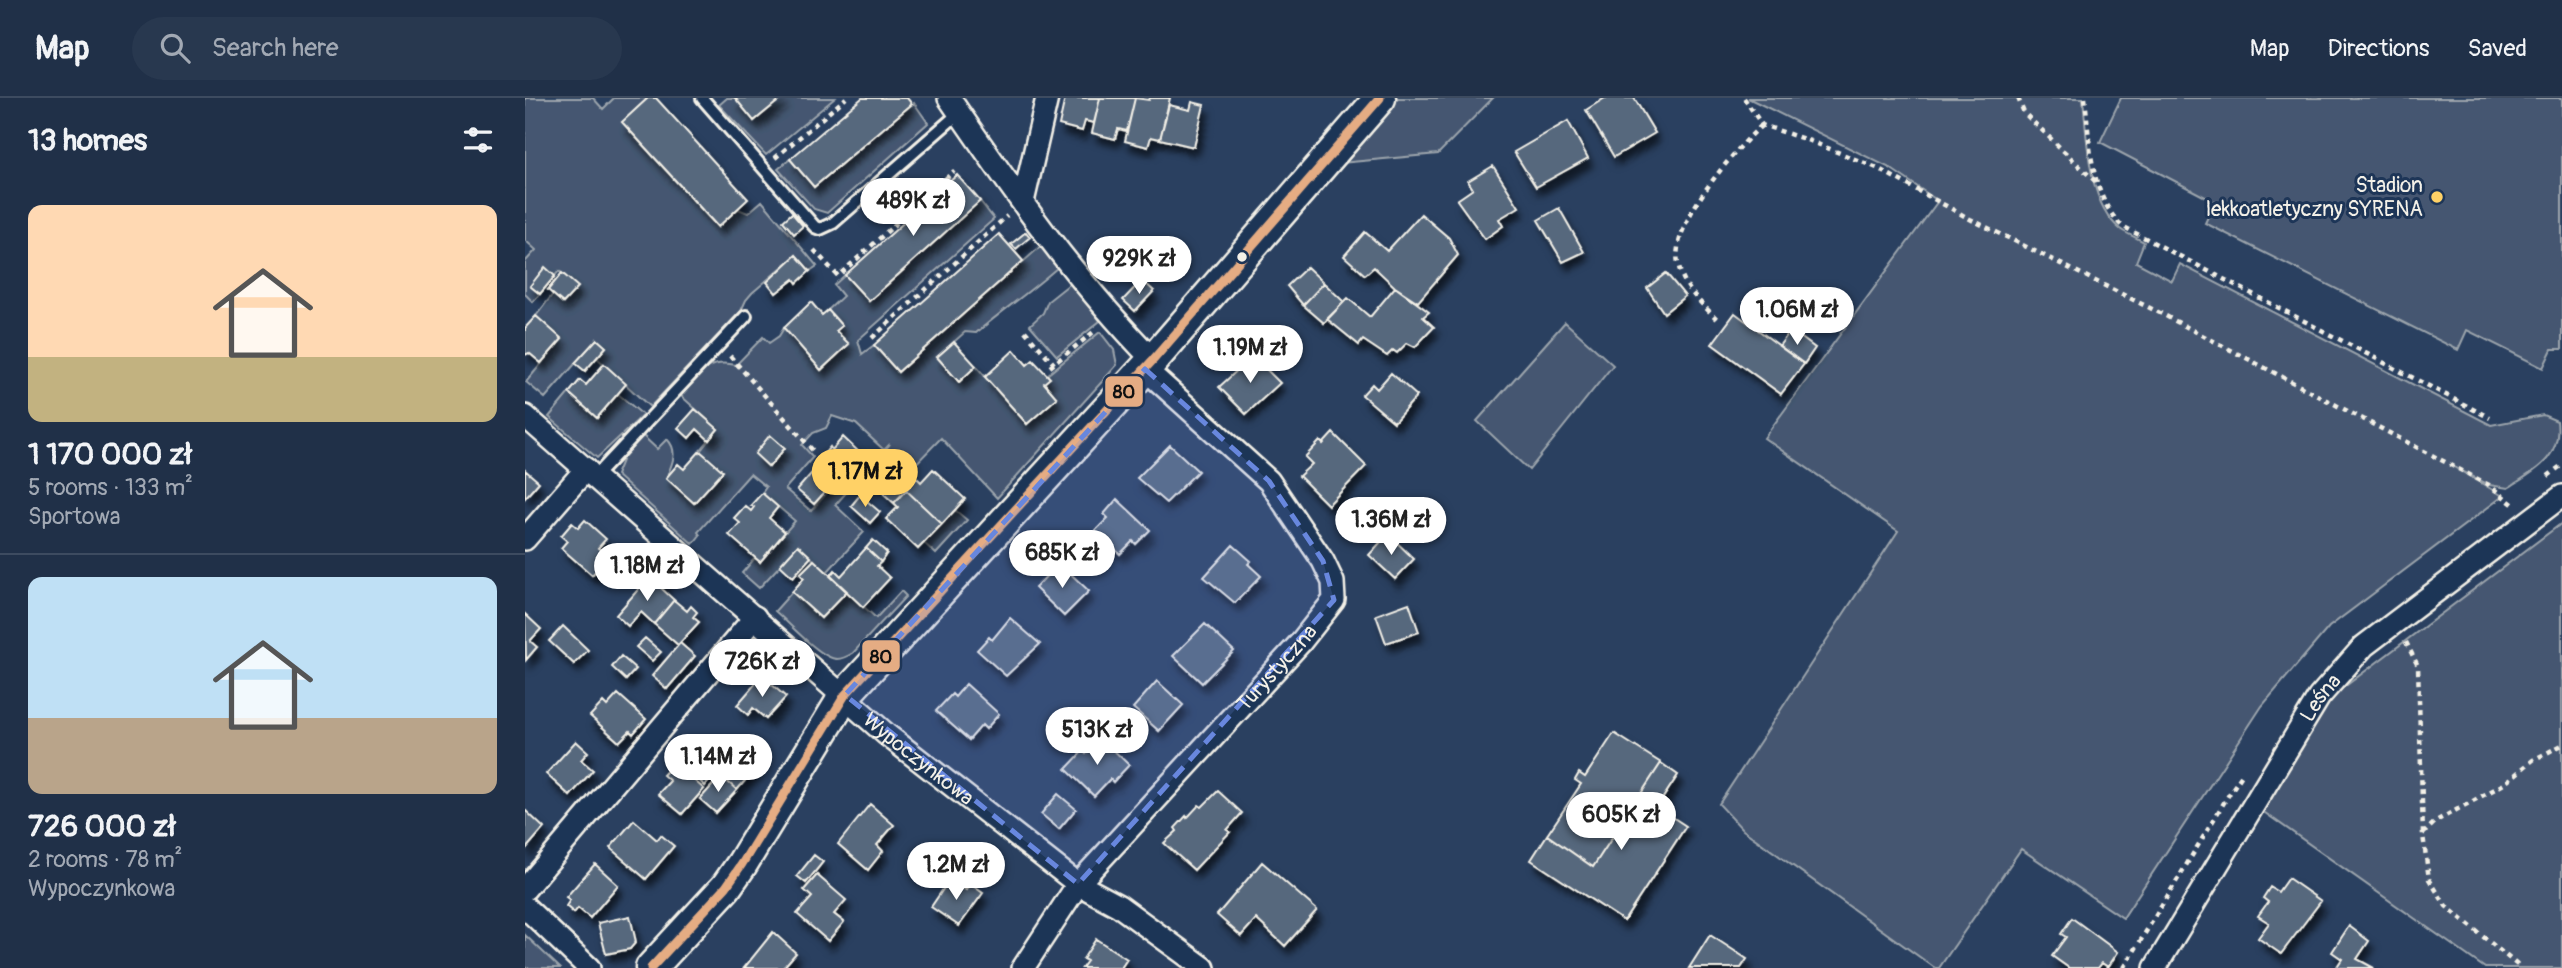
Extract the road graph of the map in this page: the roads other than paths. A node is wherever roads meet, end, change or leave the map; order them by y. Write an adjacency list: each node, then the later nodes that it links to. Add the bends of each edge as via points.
1 (702, 98): 4 (lane, via 815,227 824,228)
2 (1047, 98): 5 (street)
3 (1380, 98): 7 (street)
4 (954, 106): 5 (street)
5 (1023, 202): 7 (street)
6 (746, 316): 9 (lane)
7 (1149, 364): 13 (street); 14 (street, Turystyczna, via 1269,481 1323,561 1334,600 1300,643)
8 (525, 416): 9 (street, Wypoczynkowa)
9 (590, 473): 11 (street); 12 (street, Wypoczynkowa)
10 (2562, 496): 21 (street, Leśna, via 2364,646 2319,697)
11 (525, 539)
12 (755, 617): 13 (street, Wypoczynkowa); 15 (street)
13 (845, 695): 14 (street, Wypoczynkowa, via 886,734); 18 (street, via 743,864)
14 (1078, 884): 19 (street, Turystyczna); 20 (street, Wypoczynkowa, via 1119,906)
15 (525, 889)
16 (525, 907): 17 (street)
17 (589, 968)
18 (651, 968)
19 (1023, 968)
20 (1204, 968)
21 (2155, 968)

